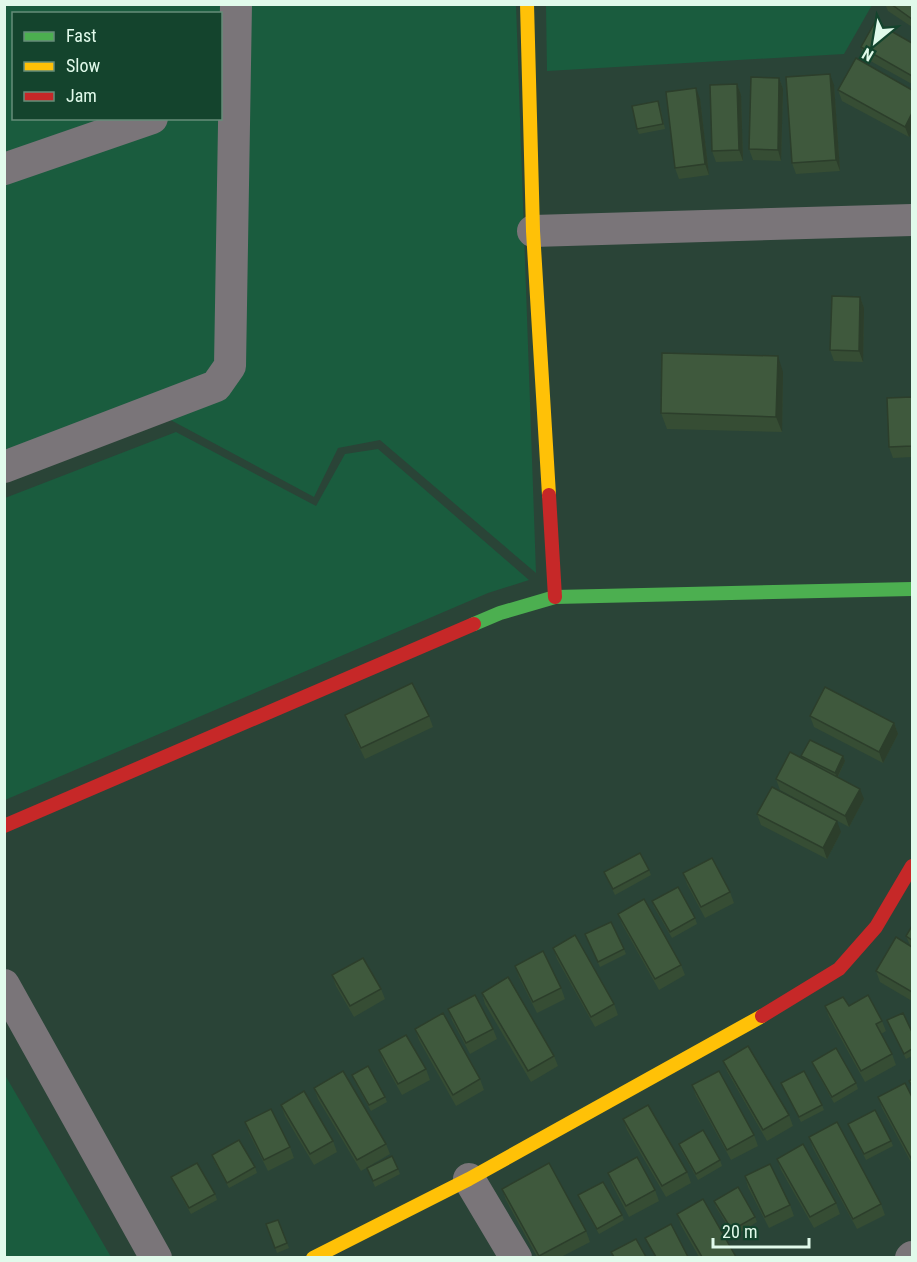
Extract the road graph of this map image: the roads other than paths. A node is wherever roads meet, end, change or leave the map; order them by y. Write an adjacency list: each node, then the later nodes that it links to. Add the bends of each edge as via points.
1 (236, 4): 3 (street)
2 (527, 4): 7 (street)
3 (227, 93): 8 (street, via 230,366 216,386)
4 (146, 120): 5 (street)
5 (4, 169)
6 (912, 220): 7 (street)
7 (533, 231): 10 (street)
8 (4, 467)
9 (912, 589): 10 (street)
10 (555, 597): 11 (street, via 500,614 314,691)
11 (4, 826)
12 (912, 866): 14 (street, via 876,927 839,969 791,1000)
13 (4, 985): 15 (street)
14 (469, 1179): 16 (street); 17 (street)
15 (156, 1257)
16 (313, 1257)
17 (516, 1257)

